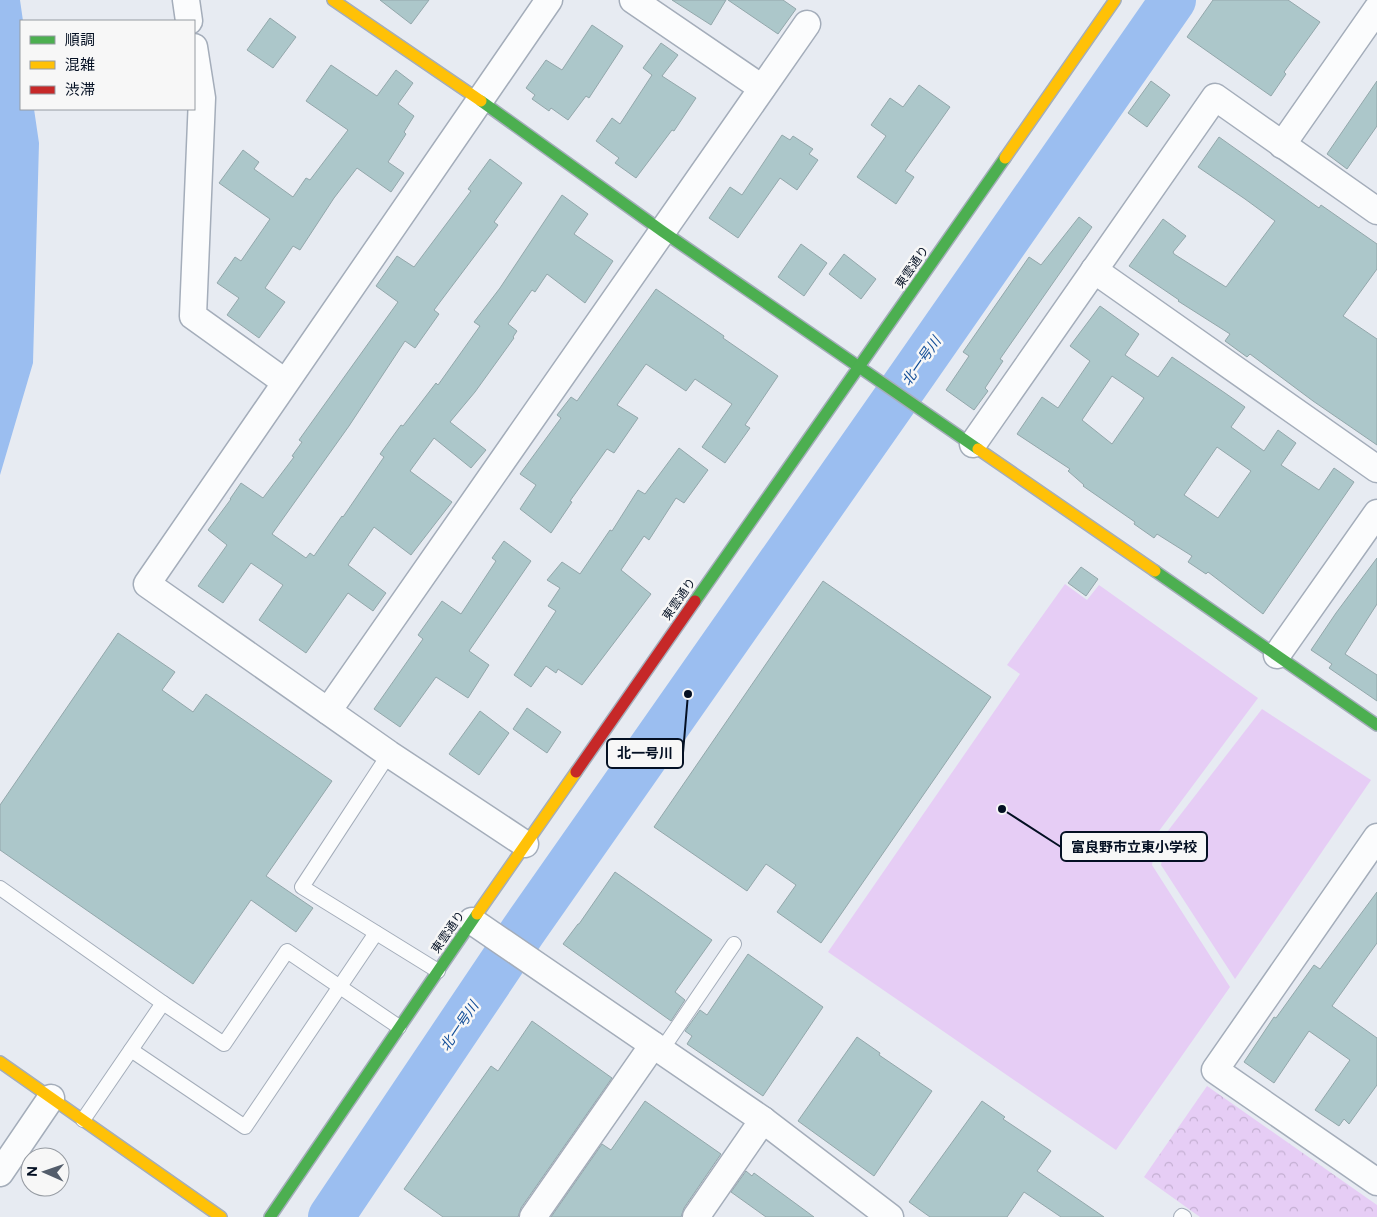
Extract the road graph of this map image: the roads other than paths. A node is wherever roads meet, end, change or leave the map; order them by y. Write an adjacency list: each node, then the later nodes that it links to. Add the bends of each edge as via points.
1 (186, 0): 7 (street)
2 (333, 0): 11 (street)
3 (549, 0): 11 (street)
4 (633, 0): 10 (street)
5 (1115, 0): 16 (street, 東雲通り)
6 (1377, 10): 12 (street)
7 (190, 20)
8 (807, 24): 10 (street)
9 (195, 54): 17 (street, via 202,98 193,316)
10 (762, 88): 14 (street)
11 (479, 100): 14 (street); 17 (street)
12 (1282, 145): 13 (street); 15 (street, via 1215,97)
13 (1377, 211)
14 (662, 231): 16 (street); 22 (street)
15 (1094, 270): 18 (street); 19 (street)
16 (860, 366): 18 (street); 26 (street, 東雲通り)
17 (286, 382): 22 (street, via 147,584)
18 (973, 444): 21 (street)
19 (1377, 470)
20 (1377, 513): 21 (street)
21 (1277, 655): 23 (street)
22 (328, 711): 24 (street)
23 (1377, 725)
24 (389, 754): 26 (street); 29 (lane, via 302,887)
25 (1377, 837): 42 (street, via 1215,1070)
26 (525, 844): 28 (street, 東雲通り)
27 (0, 888): 33 (lane)
28 (472, 921): 31 (street, 東雲通り); 35 (street)
29 (376, 933): 31 (lane); 32 (lane)
30 (734, 944): 35 (lane)
31 (438, 971): 34 (street, 東雲通り)
32 (340, 986): 33 (lane, via 287,951 224,1044); 34 (lane); 36 (lane, via 245,1127)
33 (163, 1003): 36 (lane)
34 (400, 1027): 45 (street, 東雲通り)
35 (657, 1048): 40 (street); 46 (street)
36 (131, 1050): 39 (lane)
37 (0, 1062): 38 (street)
38 (51, 1098): 39 (street); 41 (street)
39 (83, 1120): 44 (street)
40 (763, 1120): 43 (street); 47 (street)
41 (0, 1173)
42 (1376, 1179)
43 (881, 1214)
44 (221, 1217)
45 (270, 1217)
46 (533, 1217)
47 (696, 1217)

